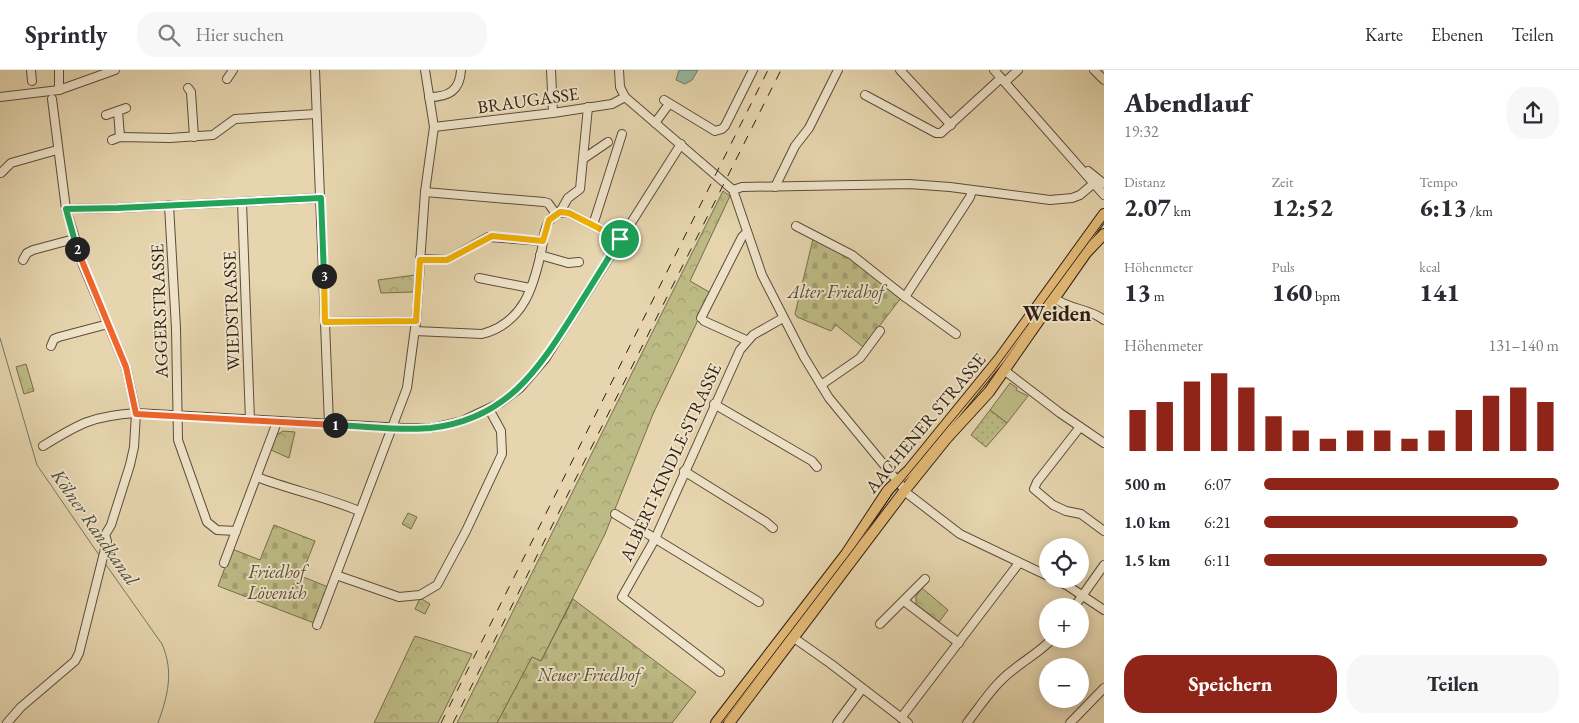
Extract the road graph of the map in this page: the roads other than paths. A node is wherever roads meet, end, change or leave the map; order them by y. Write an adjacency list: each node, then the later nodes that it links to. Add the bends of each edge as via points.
1 (31, 70): 19 (street)
2 (59, 70): 21 (street)
3 (115, 70): 21 (street)
4 (233, 70): 16 (street)
5 (315, 70): 29 (street)
6 (425, 70): 24 (street)
7 (461, 70): 24 (street, via 460,81 450,94)
8 (551, 70): 28 (street)
9 (619, 70): 25 (street, via 620,87)
10 (753, 70): 31 (street, via 725,126 719,131 667,102)
11 (838, 70): 44 (street)
12 (900, 70): 32 (street)
13 (994, 70): 17 (street)
14 (1018, 70): 17 (street)
15 (1094, 70): 18 (street)
16 (227, 79)
17 (1003, 80): 32 (street); 34 (street)
18 (1104, 80)
19 (32, 81)
20 (188, 88): 36 (street)
21 (59, 90): 23 (street)
22 (865, 95): 32 (street, via 936,133 944,132)
23 (0, 97)
24 (429, 97): 33 (street)
25 (625, 98): 27 (street, BRAUGASSE, via 612,104); 31 (street)
26 (52, 99): 39 (street)
27 (588, 107): 28 (street, BRAUGASSE); 40 (street)
28 (553, 113): 33 (street, BRAUGASSE)
29 (316, 114): 36 (street, via 235,119 213,135); 49 (street)
30 (106, 115): 36 (street, via 122,109 116,139)
31 (655, 122): 38 (street)
32 (951, 125)
33 (434, 127): 47 (street)
34 (1046, 129): 42 (street); 43 (street)
35 (622, 134): 55 (street)
36 (194, 137)
37 (608, 142): 40 (street)
38 (681, 144): 45 (street); 60 (street)
39 (57, 150): 41 (street, via 11,163); 52 (street)
40 (583, 159): 53 (street, via 579,190 568,198)
41 (1, 173)
42 (1093, 184): 46 (street, via 1080,195 1058,200); 48 (street)
43 (1104, 184)
44 (775, 187): 45 (street); 46 (street, via 909,184)
45 (733, 190): 57 (street)
46 (972, 190): 68 (street)
47 (425, 192): 53 (street, via 544,202); 64 (street)
48 (1104, 194)
49 (321, 198): 50 (street); 73 (street)
50 (242, 202): 51 (street); 86 (street, WIEDSTRASSE)
51 (169, 205): 52 (street); 85 (street, AGGERSTRASSE)
52 (66, 209): 59 (street)
53 (558, 213): 55 (street, via 569,213); 61 (street, via 547,224)
54 (1104, 214): 96 (main road, AACHENER STRASSE, via 1000,358)
55 (593, 225): 60 (street)
56 (796, 226): 68 (street, via 852,255)
57 (747, 232): 70 (street, via 762,275); 78 (street, via 702,320)
58 (1104, 234): 69 (main road, AACHENER STRASSE)
59 (74, 239): 63 (street, via 33,250); 74 (street)
60 (620, 239): 83 (street, via 534,374)
61 (543, 241): 62 (street); 64 (street, via 492,236 447,260)
62 (540, 255): 65 (street, via 568,264); 67 (street)
63 (23, 260)
64 (420, 260): 72 (street)
65 (579, 262)
66 (479, 278): 67 (street)
67 (530, 288): 75 (street, via 516,315 492,331 471,334)
68 (905, 297): 77 (street)
69 (1054, 298): 71 (street); 80 (main road, AACHENER STRASSE)
70 (783, 318): 78 (street); 81 (street)
71 (1104, 320)
72 (416, 321): 73 (street); 75 (street)
73 (325, 322): 88 (street)
74 (108, 324): 79 (street, via 59,337); 84 (street, via 126,367)
75 (415, 331): 90 (street, via 407,388)
76 (880, 331): 81 (street, via 860,358)
77 (956, 334)
78 (746, 340): 82 (street, ALBERT-KINDLE-STRASSE)
79 (50, 346)
80 (1004, 370): 89 (street); 97 (main road, AACHENER STRASSE)
81 (821, 385): 96 (street)
82 (714, 404): 93 (street, via 812,461); 94 (street, ALBERT-KINDLE-STRASSE)
83 (489, 410): 90 (street, via 432,428); 108 (street, via 501,431 502,454 437,585 420,595 399,597)
84 (136, 414): 85 (street); 92 (street, via 109,415 85,421); 127 (street, via 132,456 105,535 107,542 80,653)
85 (178, 416): 86 (street); 101 (street, AGGERSTRASSE, via 180,448 207,522 217,530)
86 (250, 420): 87 (street)
87 (277, 422): 88 (street); 95 (street)
88 (329, 424): 90 (street)
89 (1080, 427): 91 (street); 102 (street, via 1034,489 1053,505 1081,514)
90 (392, 428): 98 (street)
91 (1104, 443)
92 (43, 446)
93 (817, 467)
94 (684, 472): 100 (street); 103 (street, ALBERT-KINDLE-STRASSE)
95 (257, 477): 98 (street); 101 (street)
96 (897, 481): 97 (street); 116 (main road, AACHENER STRASSE, via 846,554)
97 (905, 490): 105 (street, via 946,525); 120 (main road, AACHENER STRASSE)
98 (359, 511): 108 (street)
99 (615, 514): 103 (street)
100 (773, 528)
101 (236, 531): 104 (street)
102 (1104, 531)
103 (655, 539): 114 (street); 123 (street, ALBERT-KINDLE-STRASSE, via 622,597)
104 (224, 563)
105 (1019, 563): 107 (street); 121 (street)
106 (1104, 565): 111 (street)
107 (1039, 572)
108 (336, 575): 118 (street)
109 (924, 578): 113 (street)
110 (1070, 588): 111 (street)
111 (1083, 595): 112 (street); 115 (street)
112 (1081, 598)
113 (904, 601): 117 (street); 121 (street)
114 (759, 602)
115 (1104, 610)
116 (792, 622): 119 (main road, AACHENER STRASSE); 120 (main road, via 790,633)
117 (880, 624)
118 (317, 625)
119 (781, 637): 120 (main road); 128 (main road, AACHENER STRASSE)
120 (794, 638): 125 (street); 129 (main road, AACHENER STRASSE)
121 (959, 643): 126 (street)
122 (1043, 648): 131 (street, via 995,687)
123 (720, 672)
124 (1104, 688): 132 (street)
125 (862, 689): 126 (street); 130 (street)
126 (904, 721)
127 (8, 723)
128 (716, 723)
129 (729, 723)
130 (837, 723)
131 (967, 723)
132 (1070, 723)

